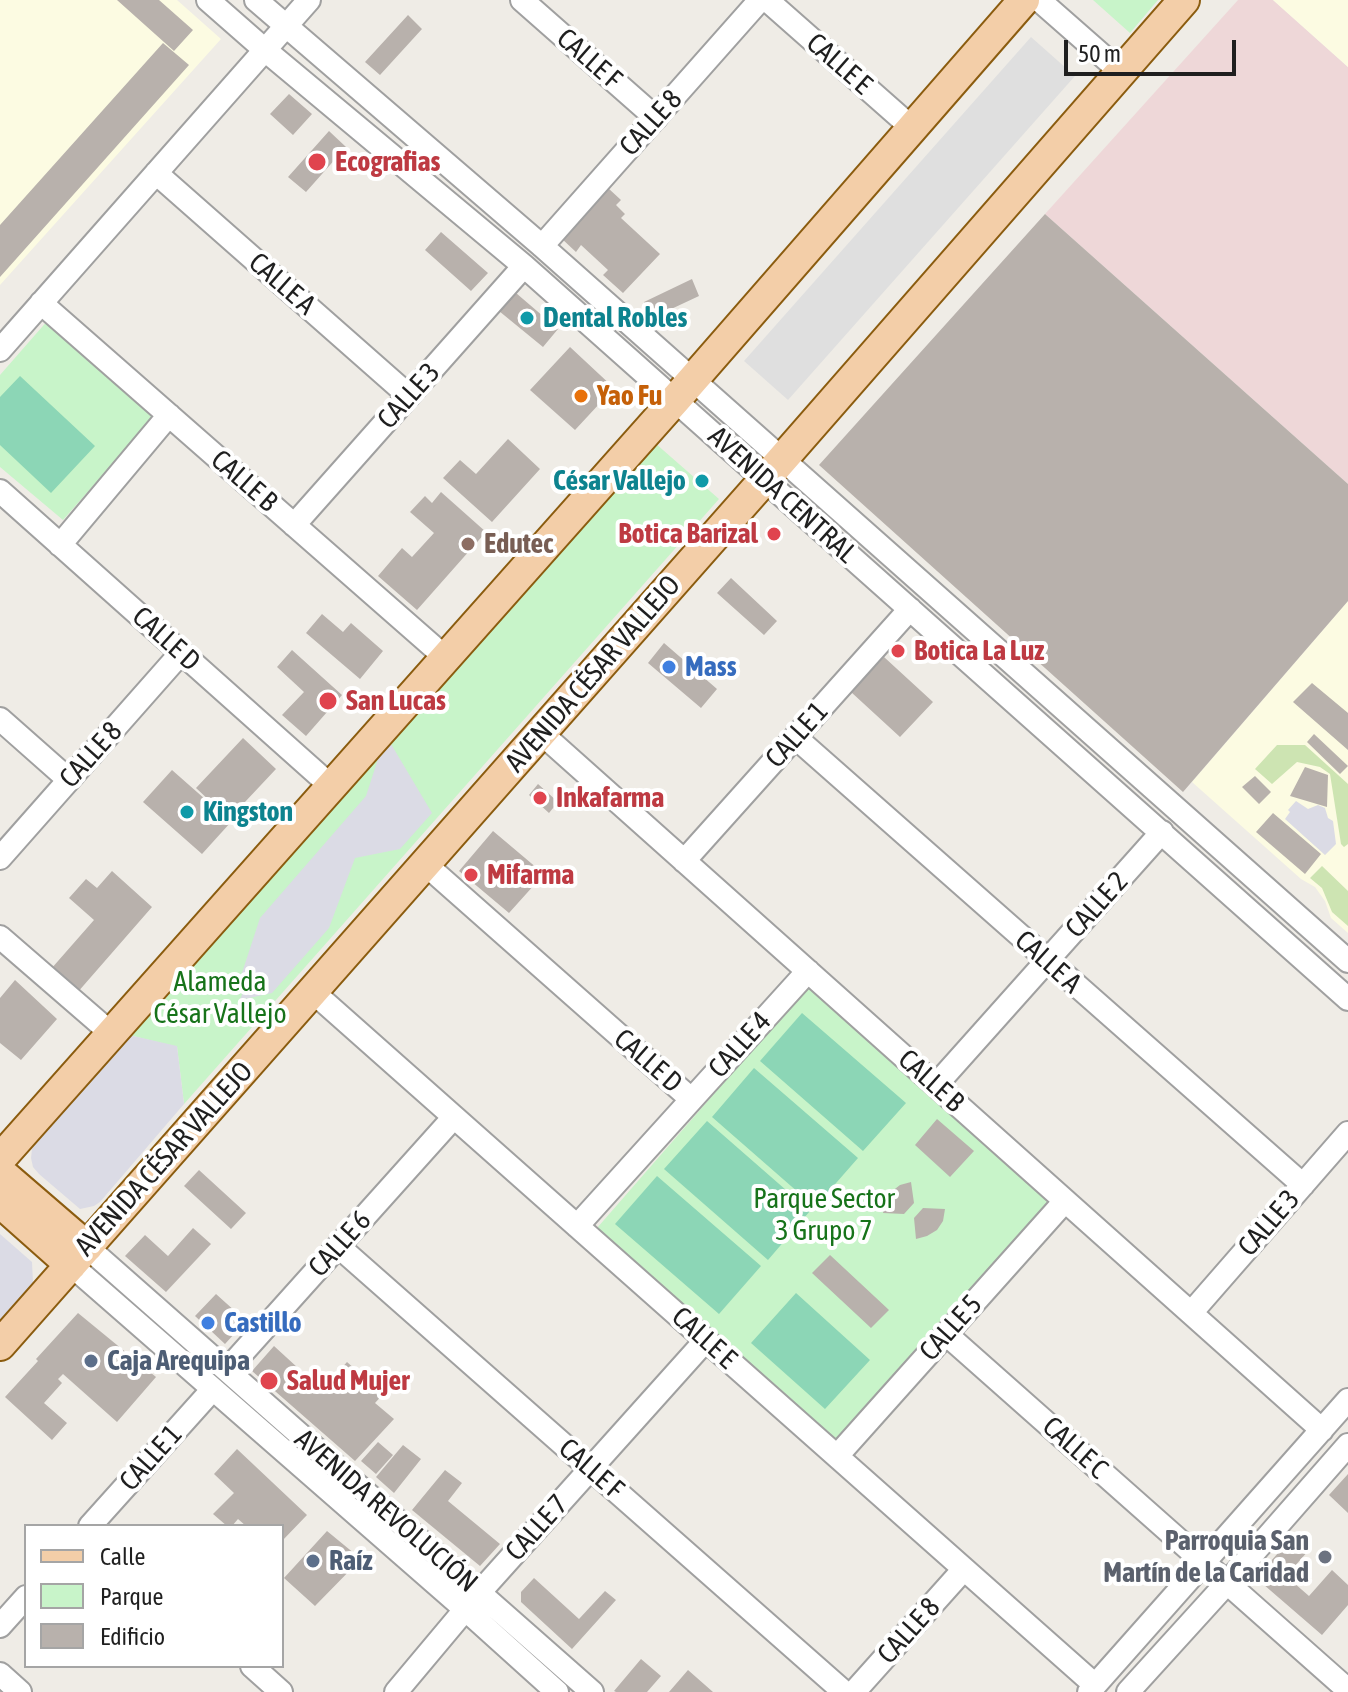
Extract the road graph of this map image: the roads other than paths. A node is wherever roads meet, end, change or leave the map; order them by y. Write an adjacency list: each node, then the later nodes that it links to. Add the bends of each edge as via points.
1 (208, 0): 11 (street, AVENIDA CENTRAL)
2 (256, 0): 10 (street, AVENIDA CENTRAL)
3 (309, 0): 10 (street)
4 (522, 0): 13 (street, CALLE F)
5 (760, 0): 13 (street, CALLE 8)
6 (767, 0): 14 (street, CALLE E)
7 (1024, 0): 14 (main road)
8 (1039, 0): 12 (street)
9 (1184, 0): 12 (main road, AVENIDA CÉSAR VALLEJO)
10 (285, 26): 11 (street); 16 (street, AVENIDA CENTRAL)
11 (265, 50): 15 (street); 17 (street, AVENIDA CENTRAL)
12 (1121, 72): 23 (main road, AVENIDA CÉSAR VALLEJO)
13 (656, 118): 16 (street, CALLE 8)
14 (911, 127): 20 (main road)
15 (156, 173): 18 (street); 21 (street, CALLE A)
16 (542, 246): 20 (street, AVENIDA CENTRAL)
17 (524, 266): 20 (street, AVENIDA CENTRAL); 21 (street, CALLE 3)
18 (41, 303): 19 (street); 22 (street, CALLE B)
19 (0, 350)
20 (684, 390): 23 (street, AVENIDA CENTRAL); 29 (main road)
21 (409, 396): 25 (street, CALLE 3)
22 (169, 415): 25 (street, CALLE B); 26 (street)
23 (773, 469): 27 (street, AVENIDA CENTRAL); 31 (main road, AVENIDA CÉSAR VALLEJO); 41 (street, AVENIDA CENTRAL)
24 (0, 491): 26 (street, CALLE D)
25 (294, 525): 29 (street, CALLE B)
26 (60, 545): 28 (street, CALLE D)
27 (910, 609): 32 (street, CALLE 1); 35 (street, AVENIDA CENTRAL)
28 (181, 653): 33 (street, CALLE 8); 34 (street, CALLE D)
29 (446, 658): 34 (main road)
30 (0, 719): 33 (street)
31 (541, 733): 37 (street, CALLE B); 38 (main road, AVENIDA CÉSAR VALLEJO)
32 (795, 737): 37 (street, CALLE 1); 40 (street, CALLE A)
33 (69, 780): 36 (street, CALLE 8)
34 (332, 787): 45 (main road)
35 (1162, 832): 40 (street, CALLE 2); 44 (street, AVENIDA CENTRAL)
36 (0, 858)
37 (684, 861): 42 (street, CALLE B)
38 (425, 864): 43 (main road, AVENIDA CÉSAR VALLEJO); 47 (street, CALLE D)
39 (0, 937): 45 (street)
40 (1048, 960): 46 (street, CALLE 2); 52 (street, CALLE A)
41 (1348, 961)
42 (808, 971): 46 (street, CALLE B); 47 (street, CALLE 4)
43 (313, 992): 48 (street, CALLE E); 57 (main road, AVENIDA CÉSAR VALLEJO)
44 (1348, 999)
45 (112, 1034): 50 (main road)
46 (936, 1085): 53 (street, CALLE B)
47 (691, 1099): 55 (street, CALLE 4)
48 (454, 1117): 55 (street, CALLE E); 56 (street, CALLE 6)
49 (1348, 1133): 52 (street, CALLE 3)
50 (0, 1159)
51 (0, 1172): 57 (main road, AVENIDA REVOLUCIÓN)
52 (1303, 1185): 58 (street, CALLE 3)
53 (1065, 1201): 58 (street, CALLE B); 59 (street, CALLE 5)
54 (0, 1202): 57 (main road, AVENIDA REVOLUCIÓN)
55 (577, 1226): 60 (street, CALLE E)
56 (338, 1246): 62 (street, CALLE 6); 68 (street, CALLE F)
57 (79, 1256): 61 (main road, AVENIDA CÉSAR VALLEJO); 62 (street, AVENIDA REVOLUCIÓN); 63 (street, AVENIDA REVOLUCIÓN)
58 (1191, 1313): 65 (street, CALLE B)
59 (946, 1334): 67 (street, CALLE 5); 70 (street, CALLE C)
60 (706, 1340): 67 (street, CALLE E); 68 (street, CALLE 7)
61 (0, 1345)
62 (227, 1370): 74 (street, AVENIDA REVOLUCIÓN)
63 (213, 1389): 69 (street, CALLE 1); 74 (street, AVENIDA REVOLUCIÓN)
64 (1348, 1400): 65 (street)
65 (1322, 1430): 70 (street)
66 (1348, 1445): 72 (street)
67 (837, 1456): 71 (street, CALLE E)
68 (591, 1468): 74 (street, CALLE 7); 85 (street, CALLE F)
69 (93, 1524)
70 (1204, 1563): 72 (street); 78 (street)
71 (964, 1569): 78 (street, CALLE E); 86 (street, CALLE 8)
72 (1227, 1583): 79 (street); 87 (street)
73 (24, 1599): 75 (street)
74 (473, 1601): 82 (street); 83 (street, AVENIDA REVOLUCIÓN); 84 (street, AVENIDA REVOLUCIÓN)
75 (0, 1626)
76 (254, 1668): 81 (street)
77 (0, 1674): 80 (street)
78 (1092, 1688)
79 (1348, 1690)
80 (20, 1692)
81 (281, 1692)
82 (396, 1692)
83 (557, 1692)
84 (592, 1692)
85 (844, 1692)
86 (854, 1692)
87 (1128, 1692)

